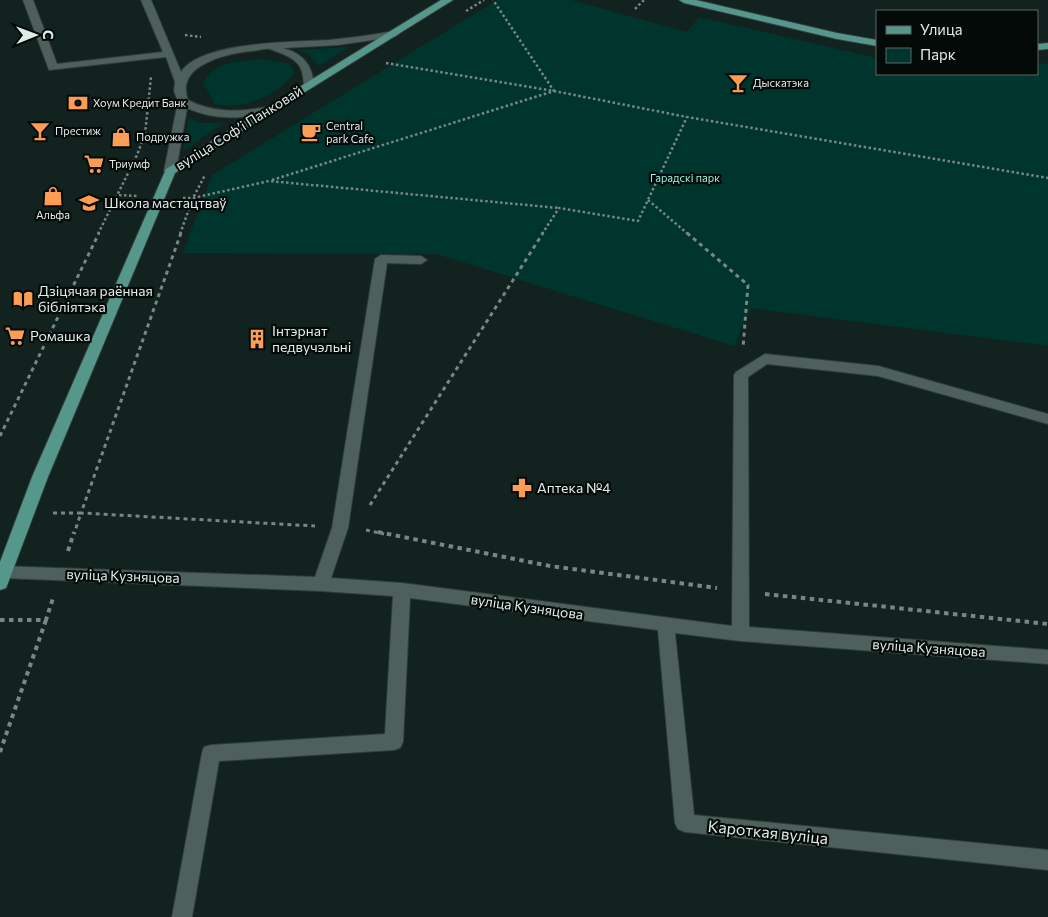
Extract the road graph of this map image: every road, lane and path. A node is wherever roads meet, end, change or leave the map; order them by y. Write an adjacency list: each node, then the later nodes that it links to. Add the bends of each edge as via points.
1 (28, 0): 14 (street, via 53,68)
2 (146, 0): 13 (street)
3 (448, 0): 10 (main road, вуліца Софʼі Панковай)
4 (484, 0): 9 (path)
5 (493, 0): 18 (path)
6 (644, 0): 8 (path)
7 (684, 0): 11 (main road)
8 (635, 9)
9 (459, 16)
10 (394, 34): 12 (street, via 332,43); 17 (main road, вуліца Софʼі Панковай)
11 (876, 43)
12 (266, 47): 16 (street, via 218,54 200,62); 17 (street, via 290,53 302,60 308,71)
13 (169, 54): 14 (street); 16 (street)
14 (150, 56): 32 (path, via 151,80 145,134 119,195)
15 (392, 58): 18 (path, via 384,63)
16 (180, 82): 19 (street)
17 (309, 85): 20 (main road, вуліца Софʼі Панковай)
18 (554, 91): 21 (path); 25 (path)
19 (183, 102): 20 (street, via 196,110 228,115); 23 (street)
20 (270, 108): 23 (main road, вуліца Софʼі Панковай)
21 (687, 117): 24 (path); 27 (path)
22 (209, 168): 26 (path)
23 (170, 170): 35 (main road, вуліца Софʼі Панковай)
24 (1048, 178)
25 (269, 181): 26 (path); 28 (path)
26 (193, 198): 33 (path, via 81,513)
27 (648, 200): 28 (path, via 638,221); 30 (path, via 748,285)
28 (560, 208): 34 (path)
29 (422, 260): 33 (street, via 381,259)
30 (741, 375): 31 (street, via 765,358 878,371); 38 (street)
31 (1048, 419)
32 (0, 436)
33 (340, 528): 34 (path); 36 (street)
34 (356, 528): 38 (path, via 550,566)
35 (2, 575): 36 (street, вуліца Кузняцова)
36 (320, 584): 37 (street, вуліца Кузняцова)
37 (402, 590): 41 (street, вуліца Кузняцова); 46 (street, via 394,742 212,753)
38 (740, 591): 40 (path); 42 (street)
39 (46, 620): 44 (path)
40 (1048, 624)
41 (666, 626): 42 (street, вуліца Кузняцова); 45 (street, Кароткая вуліца, via 685,823)
42 (740, 634): 43 (street, вуліца Кузняцова)
43 (1048, 657)
44 (0, 752)
45 (1048, 860)
46 (182, 917)

